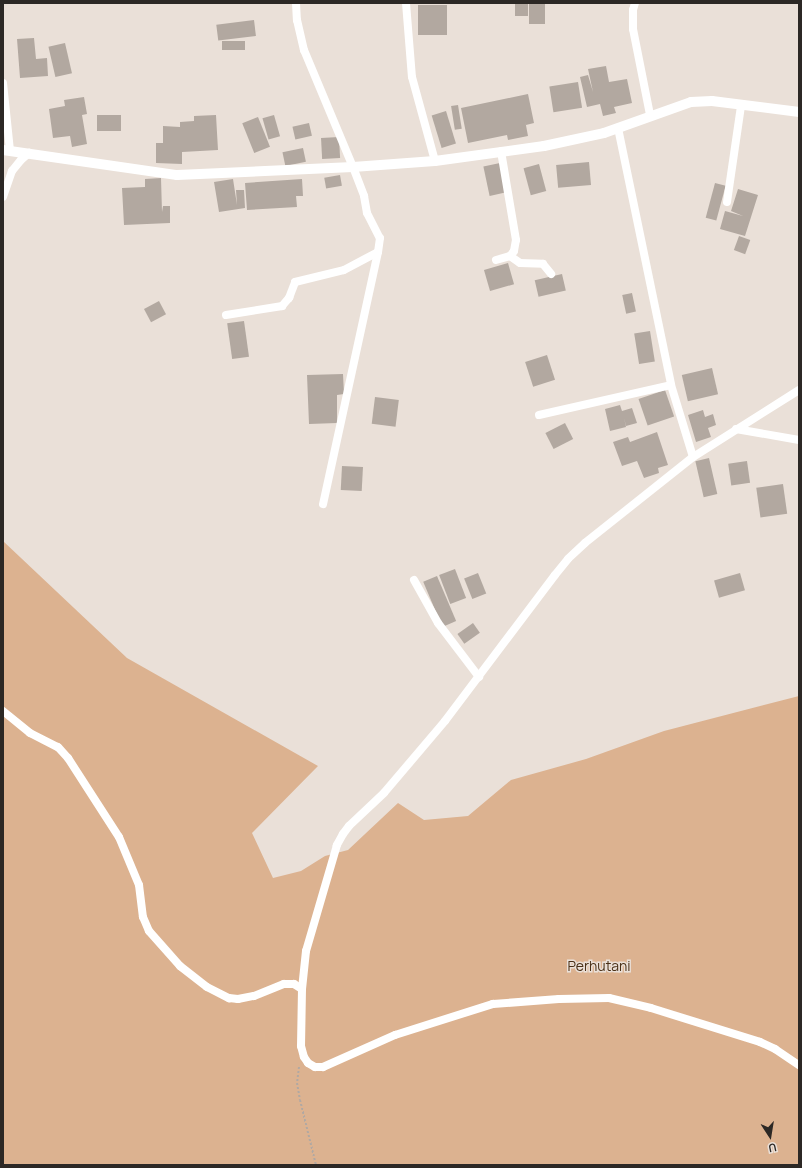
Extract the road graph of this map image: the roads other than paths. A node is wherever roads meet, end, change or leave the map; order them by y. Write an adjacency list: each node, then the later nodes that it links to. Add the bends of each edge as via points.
1 (296, 3): 13 (street, via 304,50)
2 (406, 3): 12 (street, via 412,77)
3 (635, 3): 7 (street, via 633,29)
4 (3, 83): 9 (street)
5 (742, 106): 6 (street); 7 (street, via 712,101 695,102); 15 (street)
6 (799, 112)
7 (650, 115): 8 (street)
8 (618, 128): 10 (street, via 544,146); 21 (street)
9 (6, 150): 11 (street)
10 (501, 151): 12 (street); 17 (street, via 516,240)
11 (29, 153): 13 (street, via 177,175); 14 (street, via 12,171)
12 (435, 161): 13 (street)
13 (353, 167): 16 (street, via 367,213 379,235)
14 (3, 197)
15 (727, 202)
16 (378, 252): 20 (street, via 344,270 297,281 287,302 282,306); 27 (street)
17 (510, 256): 18 (street); 19 (street, via 520,263 543,264)
18 (496, 260)
19 (551, 274)
20 (226, 315)
21 (671, 385): 23 (street); 26 (street)
22 (799, 390): 24 (street)
23 (540, 415)
24 (736, 428): 25 (street); 26 (street)
25 (799, 440)
26 (693, 457): 29 (street, via 568,559)
27 (323, 504)
28 (414, 580): 29 (street, via 438,623)
29 (479, 677): 31 (street, via 384,793 343,834 337,845 306,951)
30 (3, 711): 31 (street, via 30,734 58,747 68,758 119,837 139,885 143,917 148,931 180,966 207,987 229,998 254,996 284,984 294,984)
31 (302, 989): 32 (street, via 301,1046 304,1057 312,1066 323,1067 395,1035 493,1004 598,998 651,1008 760,1042 776,1049)
32 (799, 1065)

